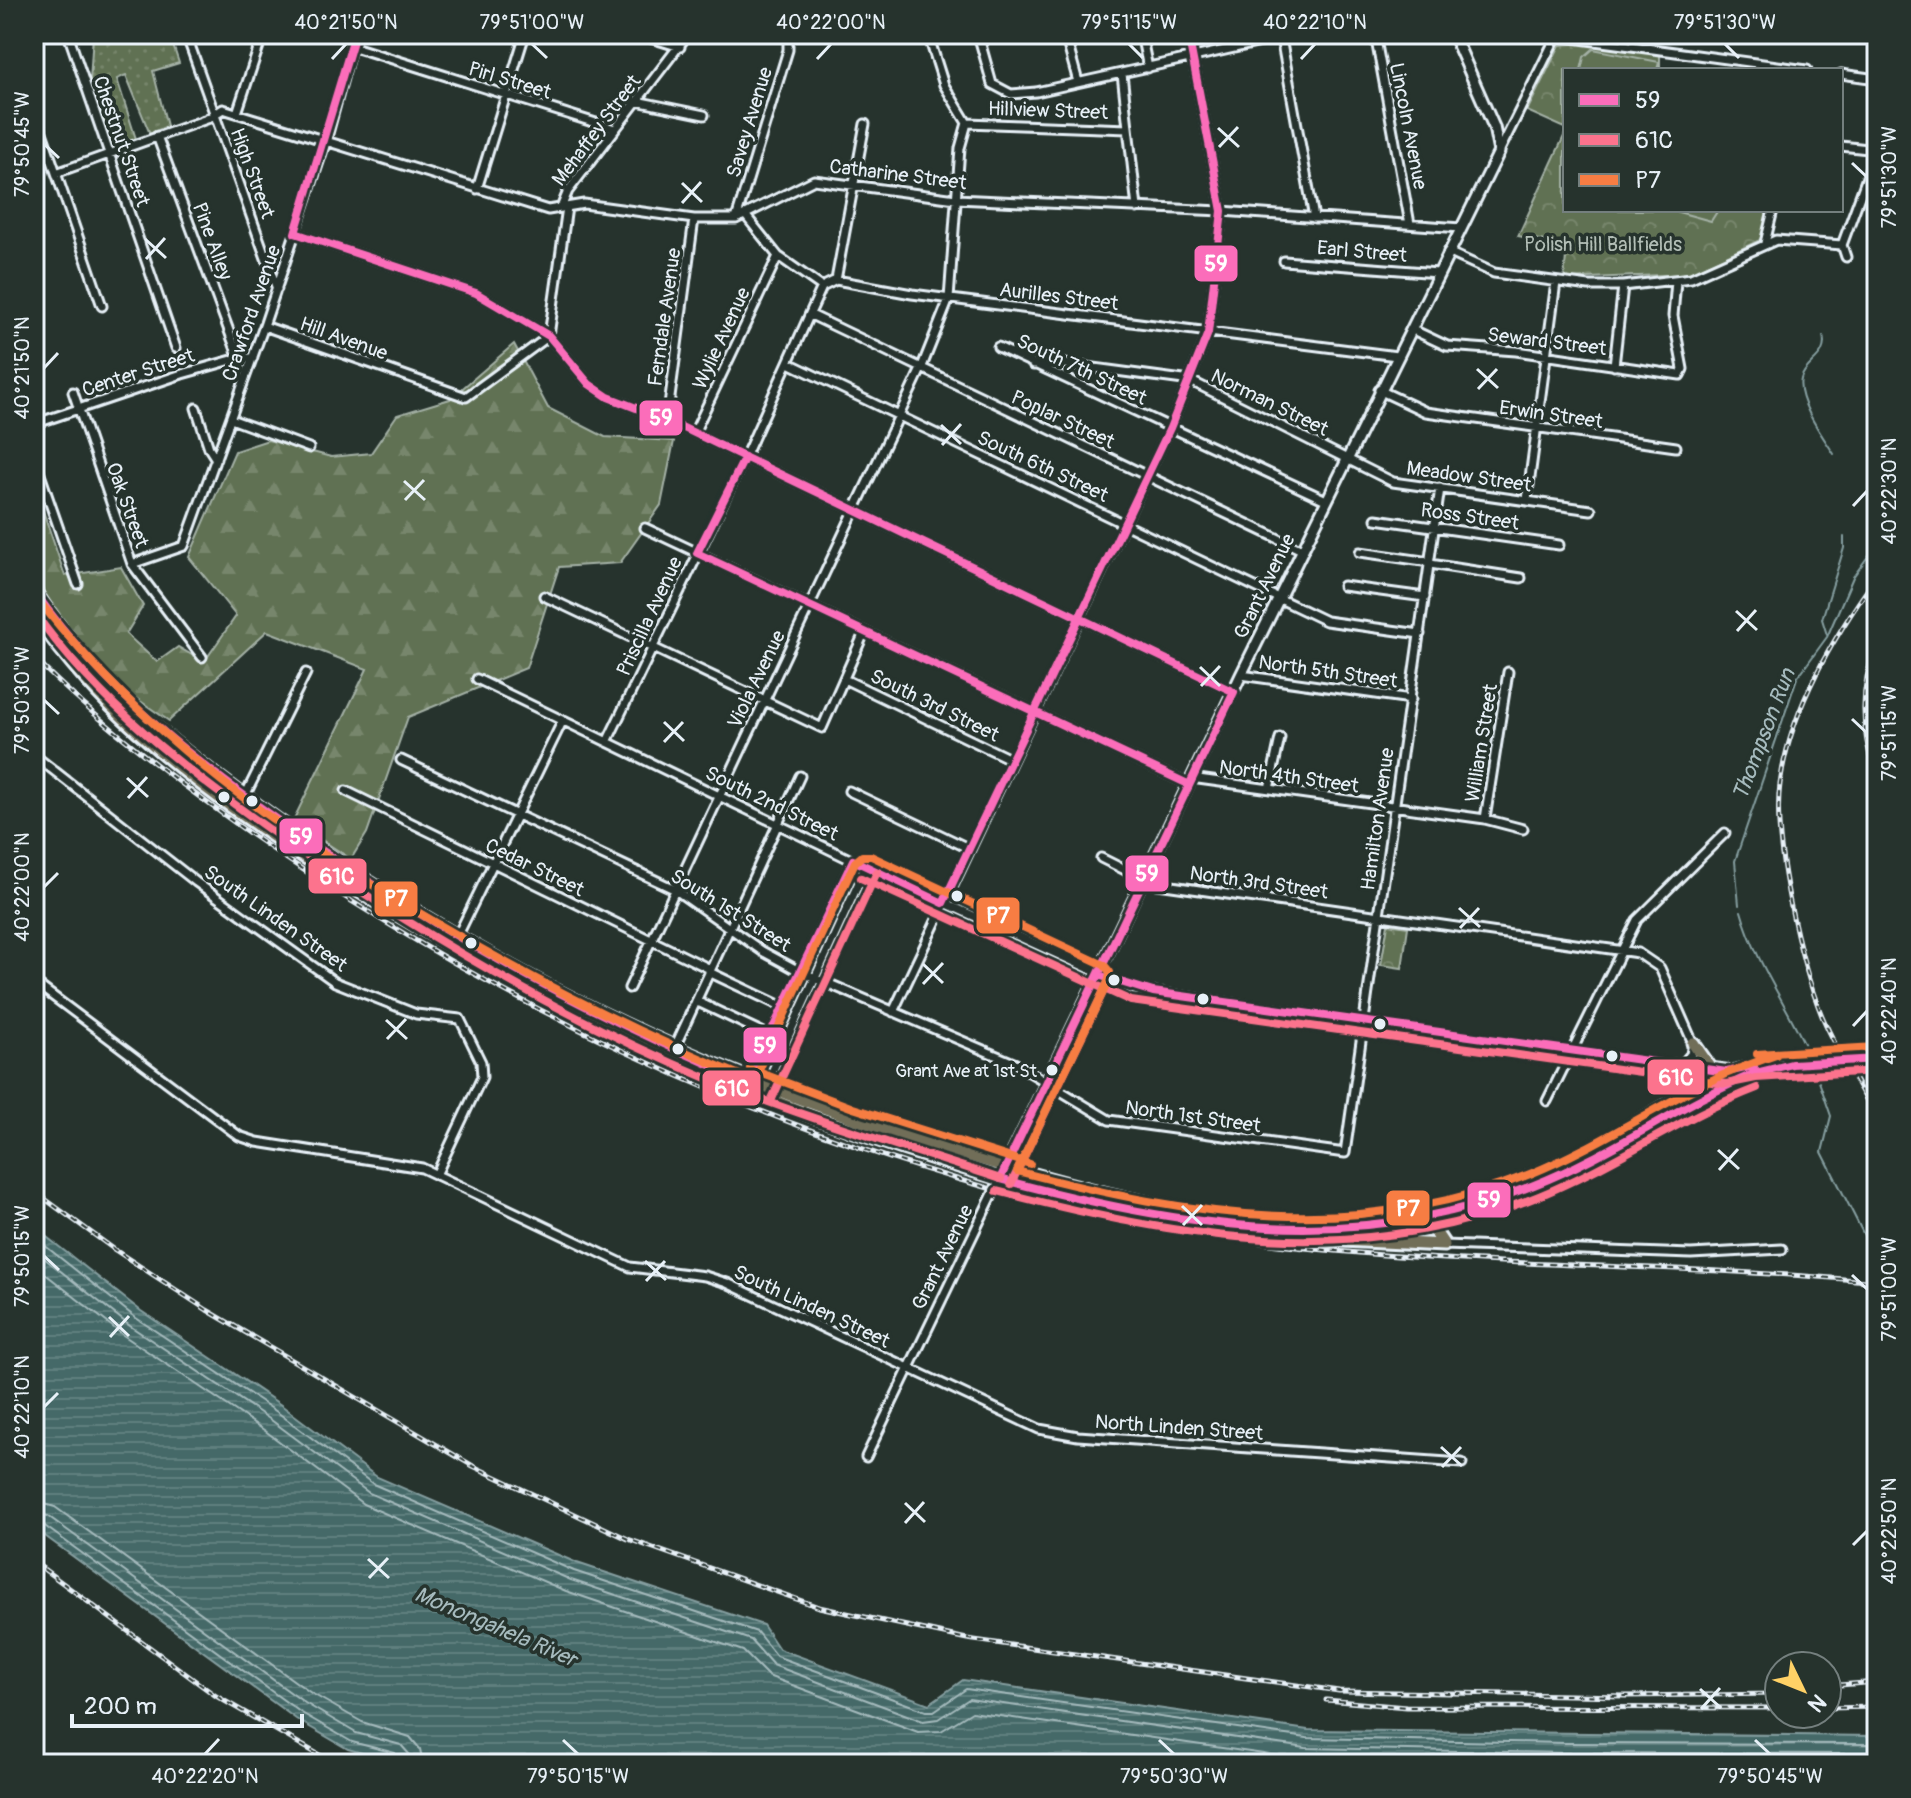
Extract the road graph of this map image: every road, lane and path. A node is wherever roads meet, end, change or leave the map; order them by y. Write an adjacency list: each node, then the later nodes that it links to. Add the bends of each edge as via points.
1 (68, 34): 44 (street, Chestnut Street)
2 (186, 34): 32 (street, High Street)
3 (263, 34): 33 (street)
4 (355, 34): 20 (street, Crawford Avenue)
5 (525, 34): 29 (street)
6 (638, 34): 21 (street)
7 (688, 34): 21 (street, Mehaffey Street)
8 (788, 34): 56 (street, Savey Avenue, via 788,50)
9 (928, 34): 35 (street, via 944,85)
10 (978, 34): 28 (street, via 992,84 1011,94)
11 (1065, 34): 28 (street)
12 (1141, 34): 23 (street)
13 (1188, 34): 22 (street)
14 (1297, 34): 19 (street)
15 (1375, 34): 57 (street, Lincoln Avenue)
16 (1453, 34): 43 (street, via 1494,127)
17 (1543, 34): 18 (street)
18 (1556, 37): 24 (street); 43 (street, Grant Avenue)
19 (1281, 38): 22 (street); 54 (street)
20 (351, 46): 29 (street, Pirl Street); 40 (street, Crawford Avenue)
21 (680, 47): 30 (street, Mehaffey Street)
22 (1192, 58): 23 (street); 51 (street)
23 (1148, 68): 25 (street)
24 (1792, 68)
25 (1122, 74): 28 (street); 38 (street)
26 (1843, 74): 27 (street)
27 (1877, 79)
28 (1078, 82)
29 (505, 96): 37 (street, Pirl Street); 47 (street)
30 (636, 101): 34 (street); 37 (street, Mehaffey Street)
31 (34, 109): 45 (street)
32 (214, 113): 33 (street, Catharine Street); 39 (street); 72 (street, High Street)
33 (237, 113): 40 (street, Catharine Street)
34 (704, 115)
35 (967, 123): 38 (street, Hillview Street); 48 (street, Viola Avenue)
36 (865, 124): 46 (street)
37 (615, 129): 49 (street, Mehaffey Street, via 568,191)
38 (1128, 129): 50 (street)
39 (157, 136): 44 (street); 84 (street, Pine Alley)
40 (326, 141): 47 (street, Catharine Street); 59 (street, Crawford Avenue)
41 (1843, 146): 42 (street)
42 (1877, 150): 61 (street)
43 (1499, 152): 58 (street, Grant Avenue)
44 (109, 153): 45 (street); 81 (street, Chestnut Street)
45 (56, 173): 74 (street)
46 (854, 187): 48 (street, Catharine Street); 53 (street, Catharine Street, via 814,180); 67 (street)
47 (477, 189): 49 (street, Catharine Street, via 548,210)
48 (956, 199): 50 (street, Catharine Street); 73 (street, Viola Avenue)
49 (564, 207): 55 (street, Catharine Street, via 584,204); 79 (street)
50 (1137, 208): 51 (street, Catharine Street)
51 (1222, 211): 54 (street, Catharine Street); 78 (street)
52 (1773, 212): 60 (street)
53 (746, 216): 56 (street, Catharine Street); 63 (street)
54 (1314, 218): 57 (street, Catharine Street)
55 (694, 219): 56 (street, Catharine Street); 97 (street, Ferndale Avenue)
56 (736, 219)
57 (1410, 224): 58 (street, Catharine Street)
58 (1461, 228): 62 (street, Grant Avenue)
59 (295, 233): 72 (street, Crawford Avenue); 79 (street, via 476,293)
60 (1765, 243): 61 (street, via 1792,239); 68 (street, via 1716,269)
61 (1842, 245): 64 (street)
62 (1448, 252): 66 (street, Grant Avenue); 69 (street, via 1494,273)
63 (778, 256): 71 (street); 101 (street, Wylie Avenue)
64 (1846, 257)
65 (1284, 261): 66 (street, Earl Street)
66 (1438, 273): 77 (street, Grant Avenue)
67 (836, 280): 71 (street); 73 (street, Aurilles Street)
68 (1676, 281): 70 (street); 88 (street, Seward Street, via 1673,316 1682,374)
69 (1556, 282): 70 (street); 83 (street)
70 (1623, 286): 88 (street)
71 (822, 287): 75 (street, Priscilla Avenue)
72 (277, 289): 76 (street, Crawford Avenue)
73 (949, 299): 78 (street, Aurilles Street); 89 (street, Viola Avenue)
74 (102, 306)
75 (811, 315): 86 (street, Priscilla Avenue); 89 (street, Poplar Street)
76 (264, 326): 79 (street, Hill Avenue, via 466,397); 85 (street, Crawford Avenue)
77 (1411, 329): 82 (street, Grant Avenue); 83 (street, Seward Street, via 1447,346)
78 (1208, 333): 82 (street, Aurilles Street); 90 (street)
79 (549, 336): 97 (street, via 589,384)
80 (998, 347): 87 (street, South 7th Street)
81 (176, 348)
82 (1397, 356): 91 (street, Grant Avenue)
83 (1546, 356): 88 (street, Seward Street); 100 (street)
84 (239, 358): 85 (street, Center Street); 93 (street, Center Street)
85 (253, 358): 96 (street, Crawford Avenue)
86 (789, 363): 95 (street, South 6th Street); 105 (street, Priscilla Avenue)
87 (1033, 365): 90 (street, Norman Street, via 1064,364); 99 (street, South 7th Street)
88 (1614, 366)
89 (921, 369): 95 (street, Viola Avenue); 108 (street, Poplar Street)
90 (1191, 381): 99 (street); 106 (street, Norman Street)
91 (1379, 390): 100 (street, Erwin Street, via 1426,412); 106 (street, Grant Avenue)
92 (73, 392): 93 (street, Oak Street)
93 (77, 408): 98 (street, Center Street); 123 (street, Oak Street)
94 (196, 408): 107 (street)
95 (899, 415): 113 (street, Viola Avenue); 115 (street, South 6th Street)
96 (231, 419): 103 (street); 107 (street, Crawford Avenue)
97 (667, 420): 101 (street)
98 (34, 424)
99 (1170, 428): 108 (street); 110 (street, South 7th Street)
100 (1538, 428): 102 (street, Erwin Street); 111 (street)
101 (694, 433): 105 (street)
102 (1676, 447)
103 (309, 448)
104 (34, 457): 125 (street)
105 (745, 457): 113 (street); 121 (street, Priscilla Avenue)
106 (1348, 458): 109 (street, Meadow Street, via 1393,482); 110 (street, Grant Avenue)
107 (216, 459): 123 (street, Crawford Avenue, via 184,546)
108 (1147, 476): 115 (street); 119 (street, Poplar Street)
109 (1440, 488): 111 (street, Meadow Street); 116 (street, Hamilton Avenue)
110 (1326, 500): 119 (street, Grant Avenue)
111 (1527, 500): 112 (street, Meadow Street)
112 (1591, 510)
113 (854, 512): 131 (street, Viola Avenue); 133 (street)
114 (1376, 519): 116 (street, Ross Street)
115 (1124, 522): 130 (street, South 6th Street); 133 (street)
116 (1435, 527): 118 (street, Ross Street); 122 (street, Hamilton Avenue)
117 (645, 528): 121 (street, North 4th Street)
118 (1559, 545)
119 (1302, 550): 130 (street, Grant Avenue)
120 (1360, 552): 122 (street)
121 (697, 553): 131 (street, North 4th Street); 136 (street, Priscilla Avenue)
122 (1430, 563): 124 (street); 129 (street, Hamilton Avenue)
123 (132, 564): 137 (street, Oak Street)
124 (1521, 578)
125 (78, 584)
126 (1343, 586): 129 (street)
127 (34, 591): 159 (main road, via 111,690)
128 (544, 596): 136 (street)
129 (1425, 597): 135 (street, Hamilton Avenue)
130 (1282, 599): 135 (street, South 6th Street, via 1326,621); 140 (street, Grant Avenue)
131 (810, 605): 134 (street, North 4th Street); 145 (street, Viola Avenue)
132 (34, 614): 161 (main road, via 134,728)
133 (1078, 617): 143 (street); 146 (street)
134 (864, 633): 142 (street); 146 (street, North 4th Street)
135 (1420, 634): 144 (street, Hamilton Avenue)
136 (652, 648): 145 (street); 149 (street, Priscilla Avenue)
137 (202, 657)
138 (1508, 672): 163 (street, William Street)
139 (306, 673): 159 (street)
140 (1241, 675): 143 (street, Grant Avenue); 144 (street, North 5th Street)
141 (477, 679): 147 (street, South 2nd Street)
142 (844, 679): 145 (street, via 822,728); 152 (street, South 3rd Street)
143 (1234, 692): 154 (street, Grant Avenue)
144 (1411, 699): 160 (street, Hamilton Avenue)
145 (764, 701): 158 (street, Viola Avenue)
146 (1033, 712): 152 (street); 154 (street, North 4th Street)
147 (562, 722): 149 (street, South 2nd Street); 162 (street)
148 (1280, 738): 155 (street)
149 (607, 742): 158 (street, South 2nd Street)
150 (34, 755): 206 (street, South Linden Street, via 335,982 391,1006 460,1019 481,1062 482,1077)
151 (401, 760): 162 (street, South 1st Street)
152 (1012, 760): 167 (street)
153 (800, 776): 164 (street)
154 (1190, 781): 155 (street, North 4th Street); 172 (street, Grant Avenue)
155 (1269, 789): 160 (street, North 4th Street)
156 (346, 791): 170 (street, Cedar Street)
157 (849, 791): 167 (street)
158 (718, 794): 164 (street, South 2nd Street); 173 (street, Viola Avenue)
159 (245, 797): 161 (street); 177 (main road, via 372,886)
160 (1395, 807): 163 (street, North 4th Street); 175 (street, Hamilton Avenue)
161 (238, 810): 200 (main road, via 476,960 665,1057)
162 (516, 816): 170 (street); 173 (street, South 1st Street)
163 (1485, 819): 165 (street, North 4th Street)
164 (778, 823): 169 (street, South 2nd Street); 176 (street)
165 (1523, 829)
166 (1725, 833): 179 (street, via 1650,903)
167 (970, 849): 174 (street)
168 (1101, 858): 172 (street)
169 (853, 860): 171 (street, South 2nd Street); 181 (street)
170 (491, 863): 177 (street); 178 (street, Cedar Street)
171 (866, 867): 174 (street, South 2nd Street); 182 (street)
172 (1143, 878): 175 (street, North 3rd Street); 183 (street, Grant Avenue)
173 (674, 889): 176 (street, South 1st Street); 178 (street, Viola Avenue)
174 (943, 903): 183 (street, South 2nd Street); 188 (street)
175 (1380, 915): 179 (street, North 3rd Street); 189 (street, Hamilton Avenue)
176 (730, 927): 180 (street); 181 (street, South 1st Street)
177 (457, 937): 192 (main road, via 535,982)
178 (649, 941): 180 (street, Cedar Street); 185 (street, Viola Avenue)
179 (1621, 950): 191 (street, North 3rd Street, via 1654,962); 193 (street)
180 (710, 970): 186 (street); 187 (street, Cedar Street)
181 (799, 971): 182 (street, South 1st Street); 187 (street)
182 (815, 975): 188 (street, South 1st Street); 201 (street)
183 (1098, 975): 189 (street, South 2nd Street, via 1134,989); 199 (street, Grant Avenue)
184 (34, 982): 206 (street, South Linden Street, via 239,1136 407,1164)
185 (629, 988)
186 (696, 1001): 190 (street); 192 (street)
187 (783, 1007): 190 (street)
188 (893, 1012): 199 (street, South 1st Street, via 1016,1064)
189 (1364, 1023): 193 (street, South 2nd Street); 204 (street, Hamilton Avenue)
190 (770, 1036): 200 (street)
191 (1693, 1043): 195 (street, via 1691,1054); 197 (main road)
192 (674, 1049): 200 (main road)
193 (1573, 1051): 195 (street, South 2nd Street); 203 (street)
194 (1877, 1059): 196 (main road, bridge)
195 (1678, 1065): 197 (main road); 202 (main road, via 1687,1081)
196 (1780, 1066): 198 (main road); 207 (main road, via 1713,1093 1535,1185)
197 (1712, 1069): 198 (main road)
198 (1736, 1071): 202 (main road)
199 (1045, 1084): 204 (street, North 1st Street, via 1109,1120); 205 (street, Grant Avenue)
200 (746, 1085): 201 (main road)
201 (762, 1092): 205 (main road, via 895,1147)
202 (1683, 1098): 207 (main road, via 1546,1170)
203 (1547, 1101)
204 (1345, 1153)
205 (1003, 1174): 208 (main road); 209 (main road, via 1137,1212); 212 (street, Grant Avenue)
206 (436, 1175): 212 (street, South Linden Street, via 618,1263 727,1283)
207 (1436, 1212): 208 (main road, via 1355,1219); 209 (main road, via 1343,1231); 210 (main road, via 1436,1233)
208 (1259, 1217): 209 (main road)
209 (1269, 1232): 210 (main road)
210 (1444, 1245): 211 (street, via 1691,1254)
211 (1782, 1249)
212 (907, 1369): 213 (street, Grant Avenue); 214 (street, North Linden Street, via 1020,1423 1061,1434)
213 (866, 1457)
214 (1462, 1463)

